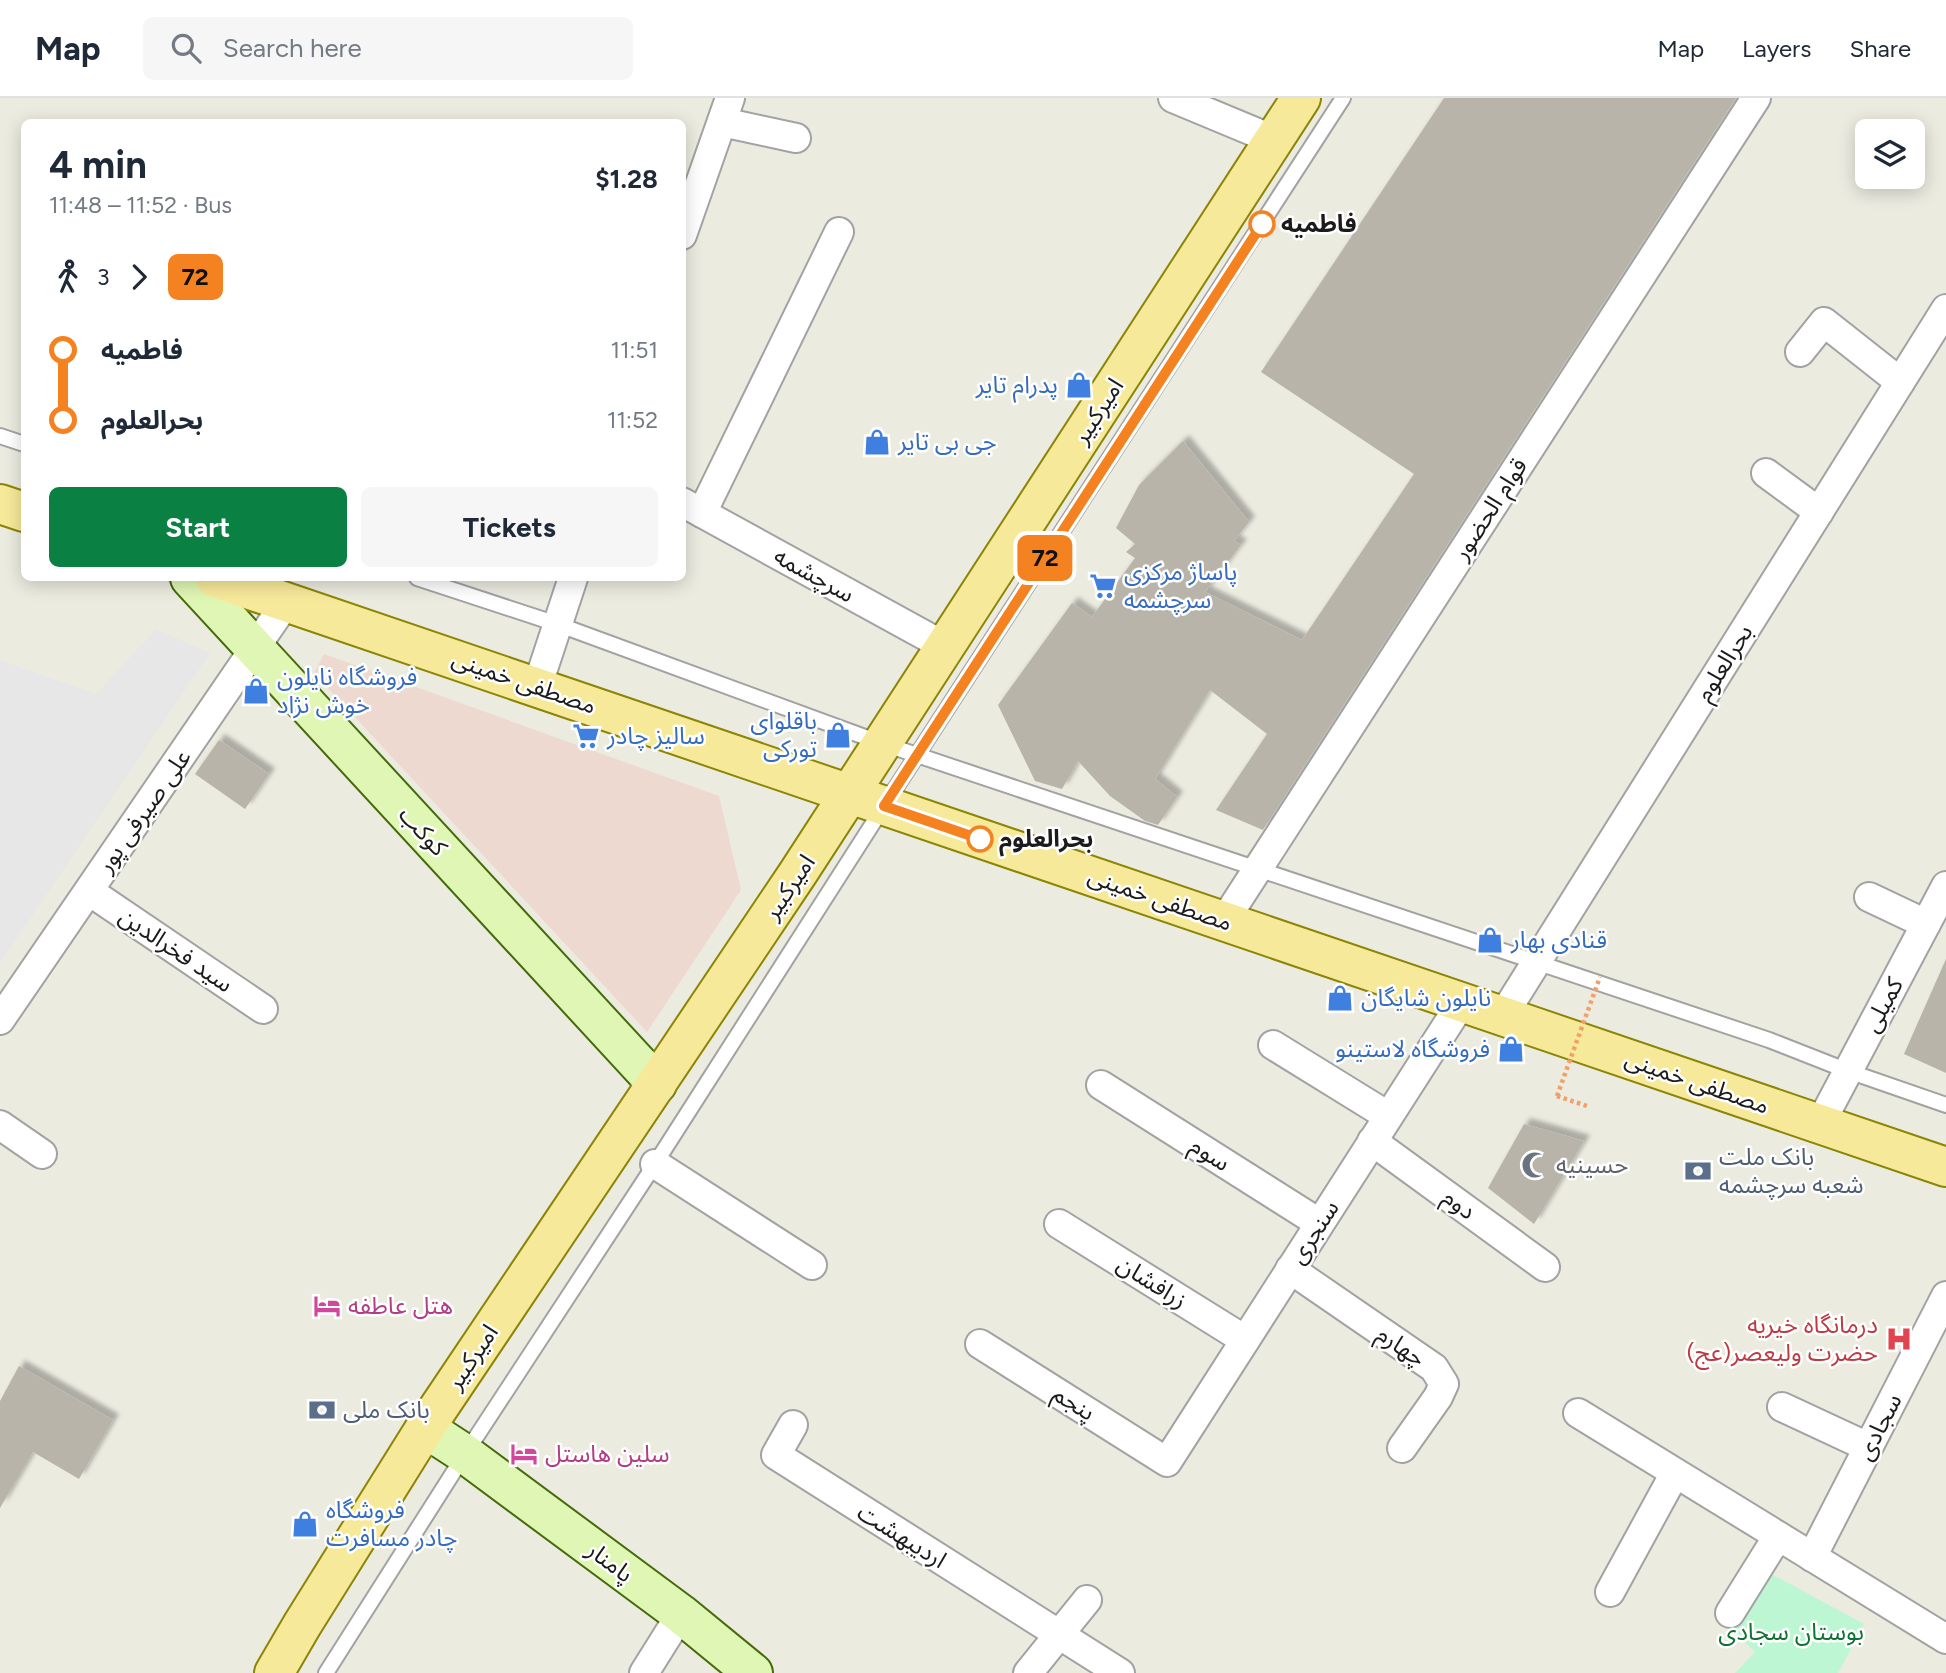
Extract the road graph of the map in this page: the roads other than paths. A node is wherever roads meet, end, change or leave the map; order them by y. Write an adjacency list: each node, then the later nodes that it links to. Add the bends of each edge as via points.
1 (1173, 98): 7 (street)
2 (1301, 98): 7 (main road, امیرکبیر)
3 (1343, 98): 29 (lane)
4 (1756, 98): 31 (street, قوام الحضور)
5 (726, 110): 6 (street); 8 (street)
6 (796, 138)
7 (1274, 140): 26 (main road, امیرکبیر)
8 (686, 224)
9 (839, 232): 17 (street)
10 (1946, 309): 12 (street, بحرالعلوم)
11 (1800, 352): 12 (street, via 1824,322)
12 (1900, 383): 19 (street, بحرالعلوم)
13 (0, 436): 14 (lane)
14 (21, 443)
15 (1766, 473): 19 (street)
16 (0, 504): 18 (main road)
17 (692, 507): 26 (street, سرچشمه)
18 (21, 511)
19 (1819, 512): 37 (street, بحرالعلوم)
20 (193, 581): 27 (main road, کوکب)
21 (237, 581): 24 (main road, مصطفی خمینی)
22 (426, 581): 25 (lane)
23 (572, 581): 25 (street)
24 (287, 601): 27 (street, علی صیرفی پور); 28 (main road, مصطفی خمینی)
25 (557, 624): 28 (street); 29 (lane)
26 (946, 648): 29 (main road, امیرکبیر)
27 (256, 649): 33 (street, علی صیرفی پور); 44 (main road, کوکب)
28 (537, 687): 30 (main road, مصطفی خمینی)
29 (900, 750): 30 (main road, امیرکبیر); 31 (lane)
30 (867, 800): 35 (main road, مصطفی خمینی); 44 (main road, امیرکبیر); 52 (lane)
31 (1257, 870): 35 (street, قوام الحضور); 37 (lane)
32 (1946, 886): 36 (street, کمیلی)
33 (89, 891): 39 (street, سید فخرالدین); 41 (street, علی صیرفی پور)
34 (1869, 897): 36 (street)
35 (1224, 920): 38 (main road, مصطفی خمینی)
36 (1926, 923): 43 (street, کمیلی)
37 (1536, 962): 40 (street, بحرالعلوم); 43 (lane)
38 (1462, 1002): 40 (main road, مصطفی خمینی); 47 (street, سنجری)
39 (263, 1009)
40 (1502, 1017): 48 (main road, مصطفی خمینی)
41 (0, 1020)
42 (1273, 1045): 47 (street)
43 (1848, 1071): 46 (lane); 48 (street, کمیلی)
44 (657, 1084): 65 (main road, امیرکبیر)
45 (1101, 1085): 54 (street, سوم)
46 (1946, 1105)
47 (1388, 1116): 50 (street, سنجری)
48 (1821, 1124): 53 (main road, مصطفی خمینی)
49 (0, 1125): 51 (street)
50 (1372, 1141): 54 (street, سنجری); 57 (street, دوم)
51 (42, 1154)
52 (655, 1164): 56 (street); 68 (lane)
53 (1946, 1167)
54 (1320, 1223): 58 (street, سنجری)
55 (1059, 1224): 60 (street, زرافشان)
56 (812, 1265)
57 (1545, 1267)
58 (1290, 1269): 60 (street, سنجری); 67 (street, چهارم, via 1434,1368 1444,1384)
59 (1946, 1296): 66 (street, سجادی)
60 (1245, 1340): 69 (street, سنجری)
61 (980, 1344): 69 (street, پنجم)
62 (1782, 1407): 66 (street)
63 (1578, 1413): 70 (street)
64 (793, 1425): 77 (street, اردیبهشت, via 776,1455)
65 (425, 1428): 68 (main road, پامنار); 79 (main road, امیرکبیر)
66 (1868, 1447): 72 (street, سجادی)
67 (1402, 1448)
68 (465, 1454): 76 (main road, پامنار); 80 (lane)
69 (1167, 1462)
70 (1675, 1473): 71 (street); 73 (street)
71 (1778, 1536): 72 (street); 75 (street)
72 (1812, 1557): 78 (street)
73 (1610, 1592)
74 (1087, 1600): 77 (street)
75 (1730, 1613)
76 (681, 1614): 81 (street); 82 (main road, پامنار)
77 (1058, 1635): 83 (street); 84 (street, اردیبهشت)
78 (1946, 1639)
79 (274, 1673)
80 (326, 1673)
81 (644, 1673)
82 (753, 1673)
83 (1028, 1673)
84 (1120, 1673)

